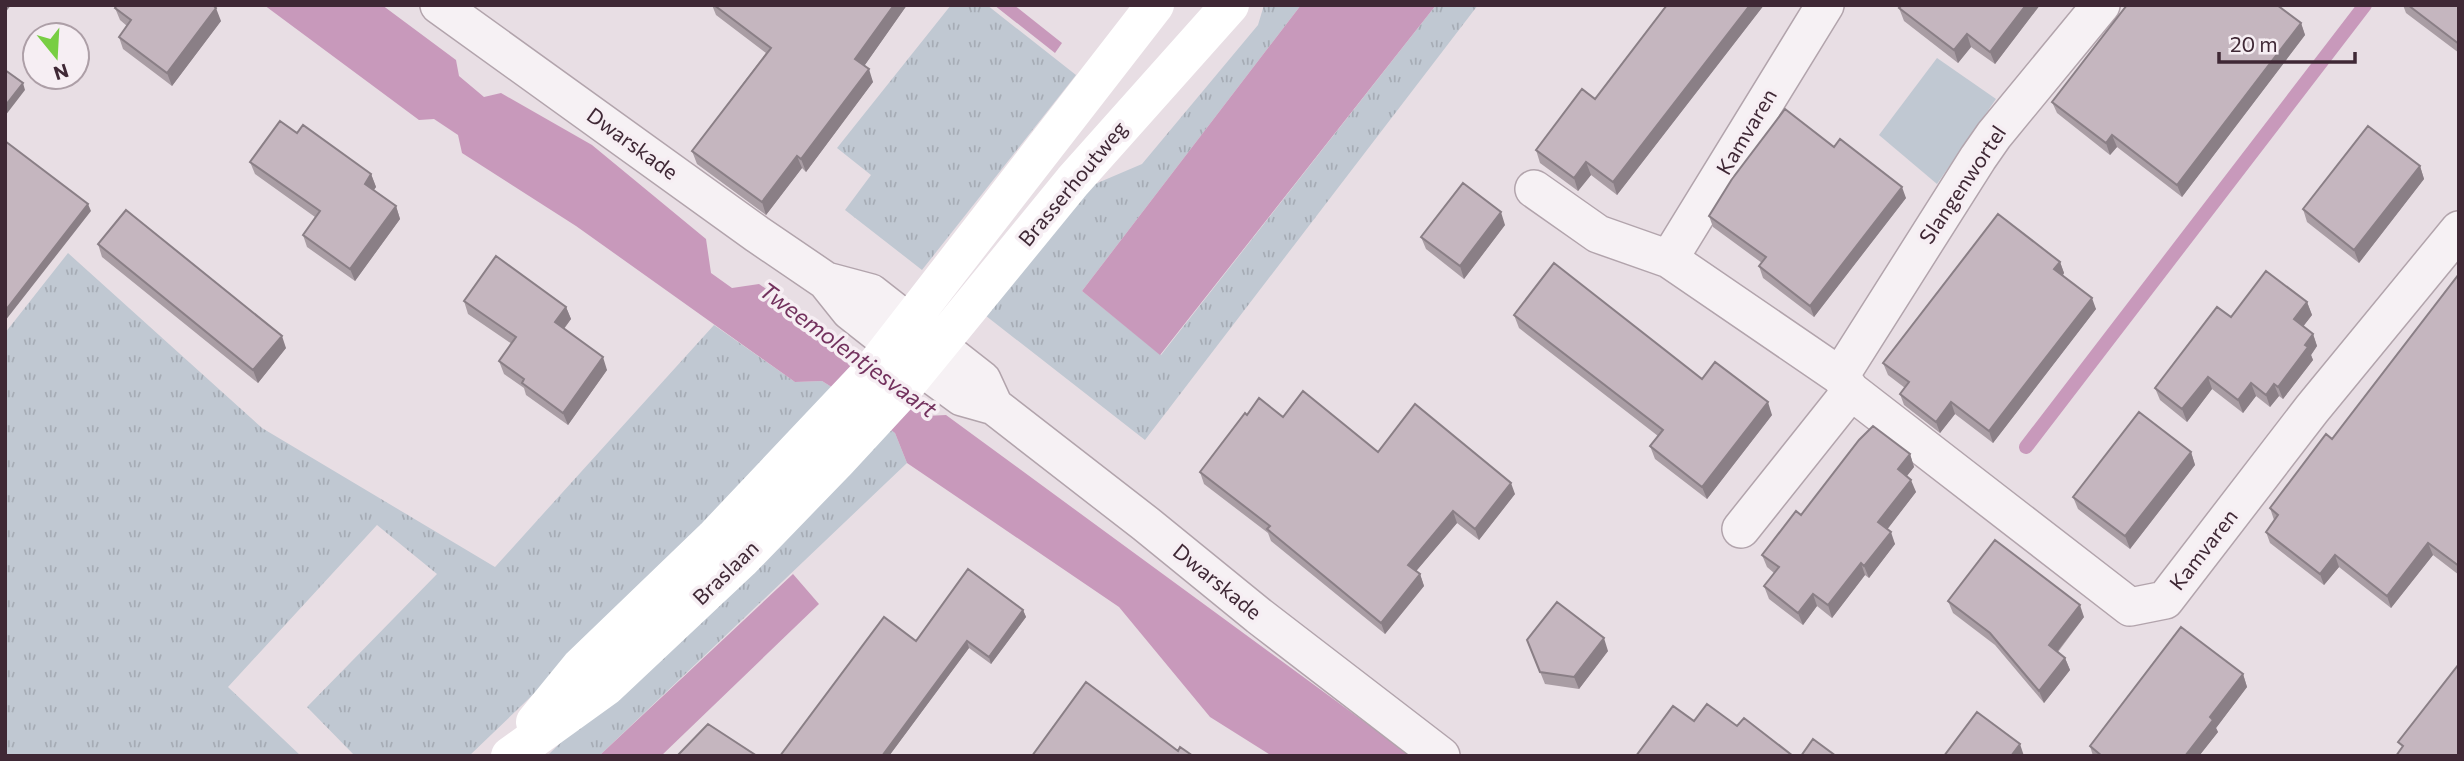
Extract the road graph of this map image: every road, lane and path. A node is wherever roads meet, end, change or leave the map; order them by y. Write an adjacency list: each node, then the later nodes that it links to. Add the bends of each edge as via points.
1 (439, 5): 9 (street, Dwarskade, via 826,281 871,293)
2 (1155, 5): 9 (main road, Brasserhoutweg)
3 (1230, 5): 9 (main road, Brasserhoutweg)
4 (1825, 5): 8 (street, Kamvaren)
5 (2101, 5): 10 (street, Slangenwortel, via 1983,150)
6 (1534, 189): 8 (street, Kamvaren, via 1598,234)
7 (2459, 230): 10 (street, Kamvaren, via 2165,600 2130,607)
8 (1669, 259): 10 (street, Kamvaren)
9 (894, 371): 12 (main road, Braslaan, via 741,560 607,686); 13 (street, Dwarskade, via 994,406)
10 (1845, 384): 11 (street)
11 (1741, 529)
12 (508, 756)
13 (1441, 756)

